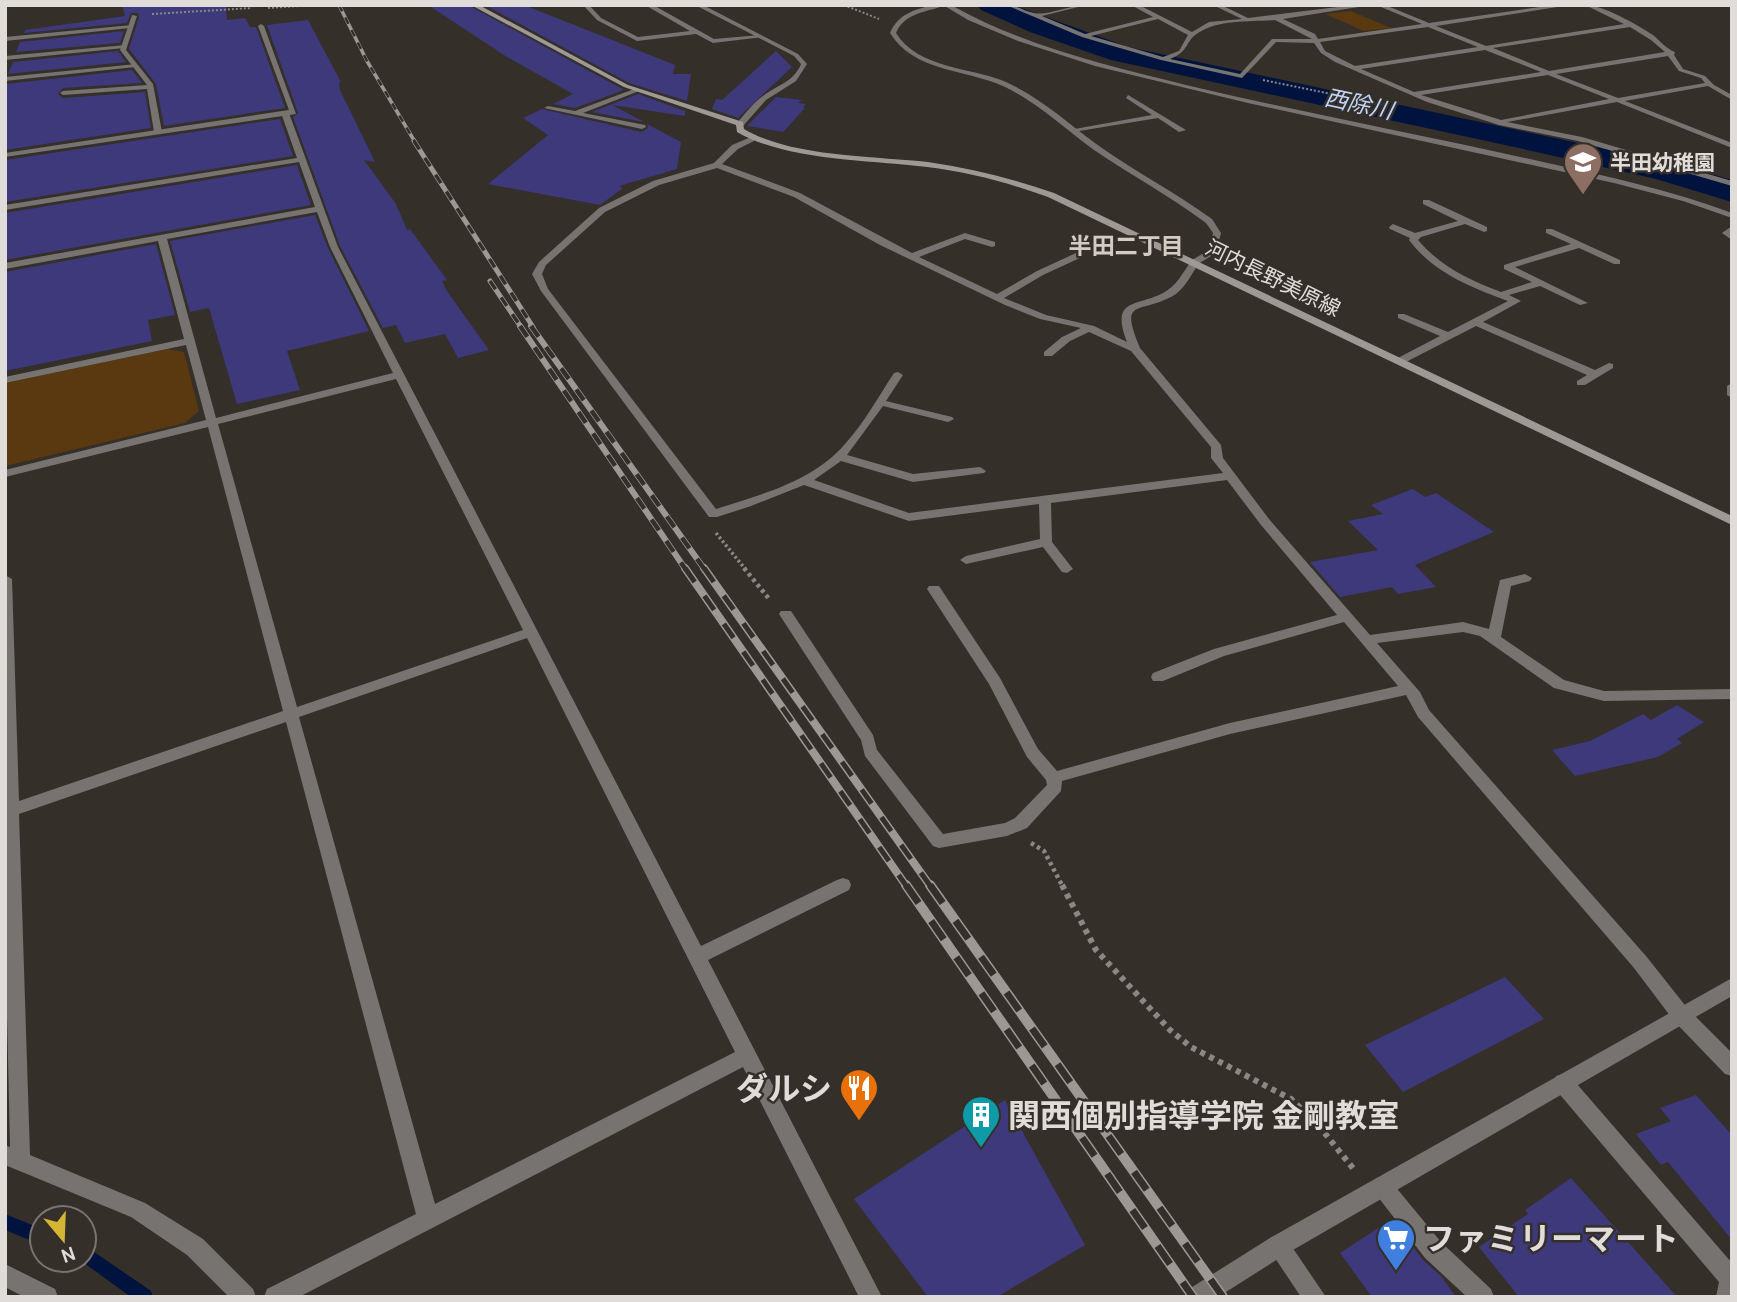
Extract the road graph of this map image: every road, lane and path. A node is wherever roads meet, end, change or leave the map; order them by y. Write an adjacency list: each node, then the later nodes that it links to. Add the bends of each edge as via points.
1 (312, 5): 18 (path)
2 (474, 5): 48 (main road)
3 (586, 5): 30 (street, via 599,19 637,39)
4 (648, 5): 30 (street)
5 (698, 5): 33 (street)
6 (844, 5): 25 (path)
7 (945, 5): 25 (street, via 913,13); 74 (street, via 977,24 1080,60 1203,92 1628,183)
8 (1009, 5): 21 (street)
9 (1083, 5): 21 (street)
10 (1134, 5): 22 (street)
11 (1216, 5): 24 (street)
12 (1294, 5): 19 (street)
13 (1368, 5): 19 (street)
14 (1379, 5): 26 (street)
15 (1567, 5): 26 (street)
16 (1588, 5): 27 (street)
17 (254, 8): 20 (path)
18 (267, 8)
19 (1312, 13): 23 (street)
20 (134, 16): 28 (street)
21 (1033, 17): 32 (street)
22 (1158, 17): 31 (street); 32 (street)
23 (1276, 18): 24 (street); 35 (street)
24 (1246, 19): 31 (street, via 1211,23)
25 (897, 24): 62 (street, via 893,33 903,49 1000,82)
26 (1429, 25): 35 (street); 37 (street)
27 (1631, 25): 37 (street); 38 (street)
28 (130, 26): 34 (street); 36 (street)
29 (261, 26): 56 (street, via 293,112)
30 (696, 32): 33 (street, via 726,42)
31 (1192, 34): 40 (street, via 1181,52)
32 (1084, 36): 40 (street)
33 (760, 37): 60 (street, via 796,55 804,66)
34 (5, 39)
35 (1317, 41): 42 (street, via 1323,52); 44 (street, via 1274,40)
36 (124, 46): 39 (street); 41 (street)
37 (1484, 47): 42 (street); 43 (street)
38 (1673, 53): 43 (street); 46 (street, via 1681,70)
39 (5, 58)
40 (1163, 59): 44 (street)
41 (135, 65): 45 (street); 47 (street)
42 (1356, 68): 50 (street)
43 (1547, 72): 50 (street); 53 (street)
44 (1242, 76): 54 (path)
45 (5, 79)
46 (1710, 84): 52 (street); 53 (street)
47 (150, 87): 49 (street); 64 (street)
48 (637, 90): 57 (street); 60 (main road)
49 (63, 93)
50 (1415, 94): 59 (street)
51 (1128, 97): 58 (street)
52 (1732, 98)
53 (1617, 100): 59 (street); 66 (street)
54 (1388, 106)
55 (548, 107): 57 (street)
56 (285, 113): 64 (street); 68 (street)
57 (577, 113): 61 (street)
58 (1159, 116): 62 (street); 63 (street)
59 (1497, 121): 70 (street, via 1580,139)
60 (740, 124): 65 (main road, via 740,130)
61 (642, 127)
62 (1073, 130): 87 (street, via 1209,221 1217,233 1216,246)
63 (1182, 130)
64 (158, 132): 67 (street)
65 (751, 139): 69 (street); 87 (main road, 河内長野美原線, via 1002,179 1051,195)
66 (1732, 146)
67 (5, 155)
68 (303, 159): 72 (street); 73 (street)
69 (717, 165): 86 (street, via 797,195); 121 (street, via 656,183 602,210 542,264 537,274)
70 (1732, 184)
71 (1426, 202): 75 (street)
72 (5, 208)
73 (321, 209): 82 (street); 106 (street, via 334,247)
74 (1732, 216)
75 (1466, 221): 77 (street); 80 (street)
76 (1393, 227): 80 (street)
77 (1484, 229)
78 (1732, 229): 81 (street, via 1726,233)
79 (1549, 232): 84 (street)
80 (1416, 237): 90 (street, via 1413,240 1419,248)
81 (1732, 237)
82 (162, 238): 89 (street); 100 (street)
83 (992, 244): 86 (street, via 965,236)
84 (1579, 245): 88 (street); 92 (street, via 1507,267)
85 (1079, 255): 94 (street)
86 (911, 257): 94 (street)
87 (1195, 262): 101 (street, via 1175,289 1128,310 1126,332); 103 (main road, 河内長野美原線)
88 (1617, 262)
89 (5, 266)
90 (1459, 277): 91 (street); 93 (street)
91 (1440, 281)
92 (1540, 283): 93 (street); 95 (street)
93 (1500, 295): 97 (street, via 1516,301)
94 (996, 298): 98 (street, via 1043,317)
95 (1583, 303)
96 (1401, 316): 99 (street)
97 (1475, 323): 99 (street); 105 (street)
98 (1090, 328): 101 (street); 102 (street)
99 (1448, 336): 103 (street)
100 (191, 341): 108 (street); 114 (street)
101 (1135, 349): 118 (street, via 1217,447 1217,458)
102 (1048, 354)
103 (1400, 361): 122 (main road, 河内長野美原線)
104 (1609, 366): 105 (street)
105 (1595, 374): 109 (street)
106 (400, 375): 114 (street); 131 (street)
107 (898, 375): 112 (street)
108 (5, 380)
109 (1581, 383)
110 (1732, 386): 111 (street)
111 (1732, 395)
112 (879, 402): 113 (street); 115 (street)
113 (948, 419)
114 (213, 422): 117 (street); 137 (street)
115 (840, 457): 116 (street, via 913,478); 119 (street)
116 (980, 471)
117 (5, 474)
118 (1230, 476): 120 (street); 130 (street)
119 (804, 481): 120 (street, via 909,517); 121 (street)
120 (1045, 498): 123 (street)
121 (713, 514): 129 (path, via 710,526)
122 (1732, 521)
123 (1046, 542): 124 (street); 125 (street)
124 (966, 560)
125 (1067, 569)
126 (5, 579): 139 (street)
127 (1525, 579): 132 (street, via 1505,583)
128 (934, 589): 138 (street, via 995,682 1032,753)
129 (786, 614): 140 (street, via 868,739 870,752 939,841)
130 (1345, 617): 133 (street); 134 (street, via 1219,652)
131 (531, 632): 137 (street); 142 (street)
132 (1494, 639): 133 (street, via 1463,627); 136 (street, via 1559,684 1604,696)
133 (1366, 640): 135 (street)
134 (1158, 677)
135 (1408, 689): 138 (street, via 1170,743); 144 (street, via 1423,713)
136 (1732, 694)
137 (292, 714): 139 (street); 150 (street)
138 (1054, 778): 140 (street, via 1055,787 1021,823)
139 (8, 809): 148 (street)
140 (1007, 830): 149 (path, via 1044,851 1096,950 1170,1030 1191,1047 1291,1099)
141 (844, 885): 142 (street)
142 (697, 957): 145 (street)
143 (1732, 986): 144 (street)
144 (1682, 1015): 146 (street); 147 (street)
145 (748, 1055): 150 (street); 156 (street)
146 (1732, 1066)
147 (1563, 1083): 149 (street); 160 (street, via 1730,1278)
148 (12, 1157): 154 (street, via 138,1210 195,1247)
149 (1377, 1189): 151 (street); 159 (street)
150 (428, 1218): 155 (street)
151 (1278, 1246): 157 (street); 158 (street)
152 (5, 1275): 153 (street)
153 (47, 1297)
154 (245, 1297)
155 (275, 1297)
156 (871, 1297)
157 (1197, 1297)
158 (1315, 1297)
159 (1483, 1297)
160 (1727, 1297)

